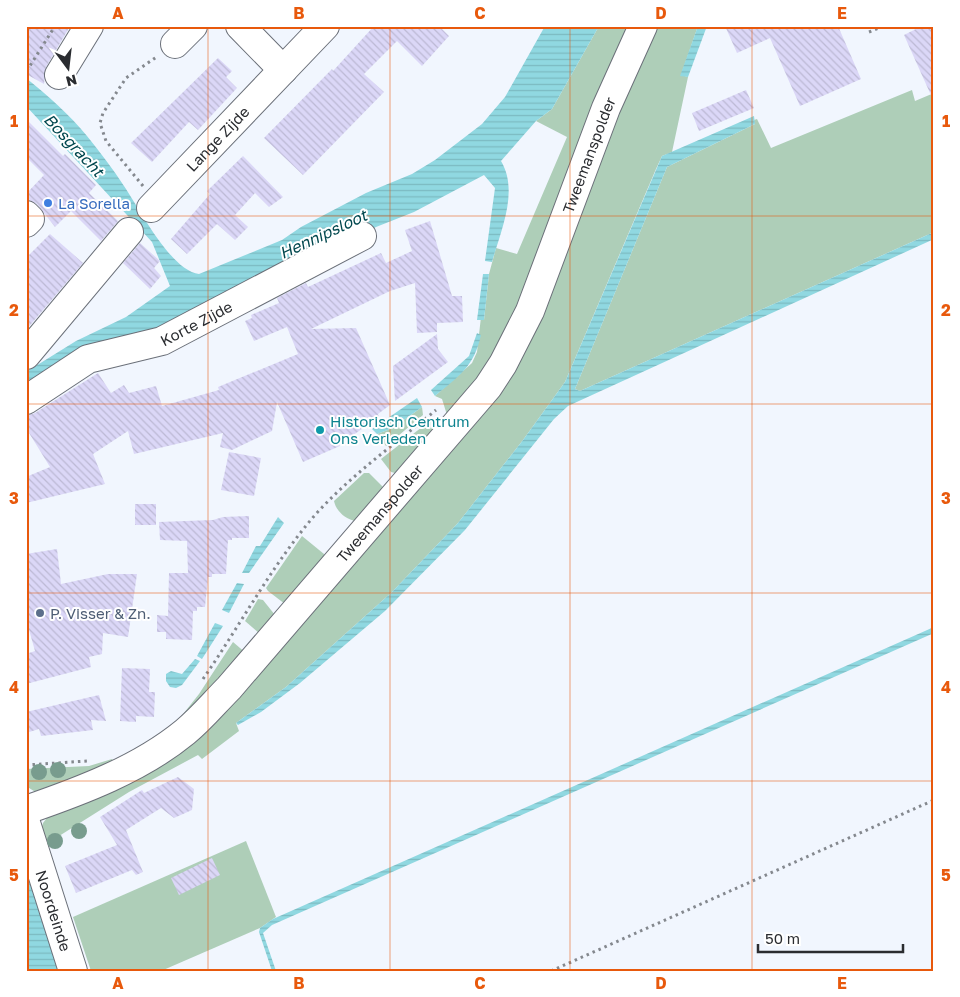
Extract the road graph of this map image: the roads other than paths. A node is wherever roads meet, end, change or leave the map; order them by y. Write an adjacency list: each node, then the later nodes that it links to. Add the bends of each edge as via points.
1 (89, 26): 6 (street)
2 (240, 26): 5 (street)
3 (326, 26): 5 (street, Lange Zijde)
4 (643, 26): 14 (street, Tweemanspolder, via 606,108 530,311 488,387 229,688 186,731 108,777)
5 (284, 70): 7 (street, Lange Zijde)
6 (59, 75)
7 (154, 204)
8 (26, 216): 9 (street, via 30,219)
9 (26, 223)
10 (128, 232): 12 (street)
11 (362, 236): 13 (street, Korte Zijde, via 162,340 88,358)
12 (26, 355)
13 (26, 400)
14 (26, 810)
15 (26, 822): 16 (street, Noordeinde)
16 (73, 971)

